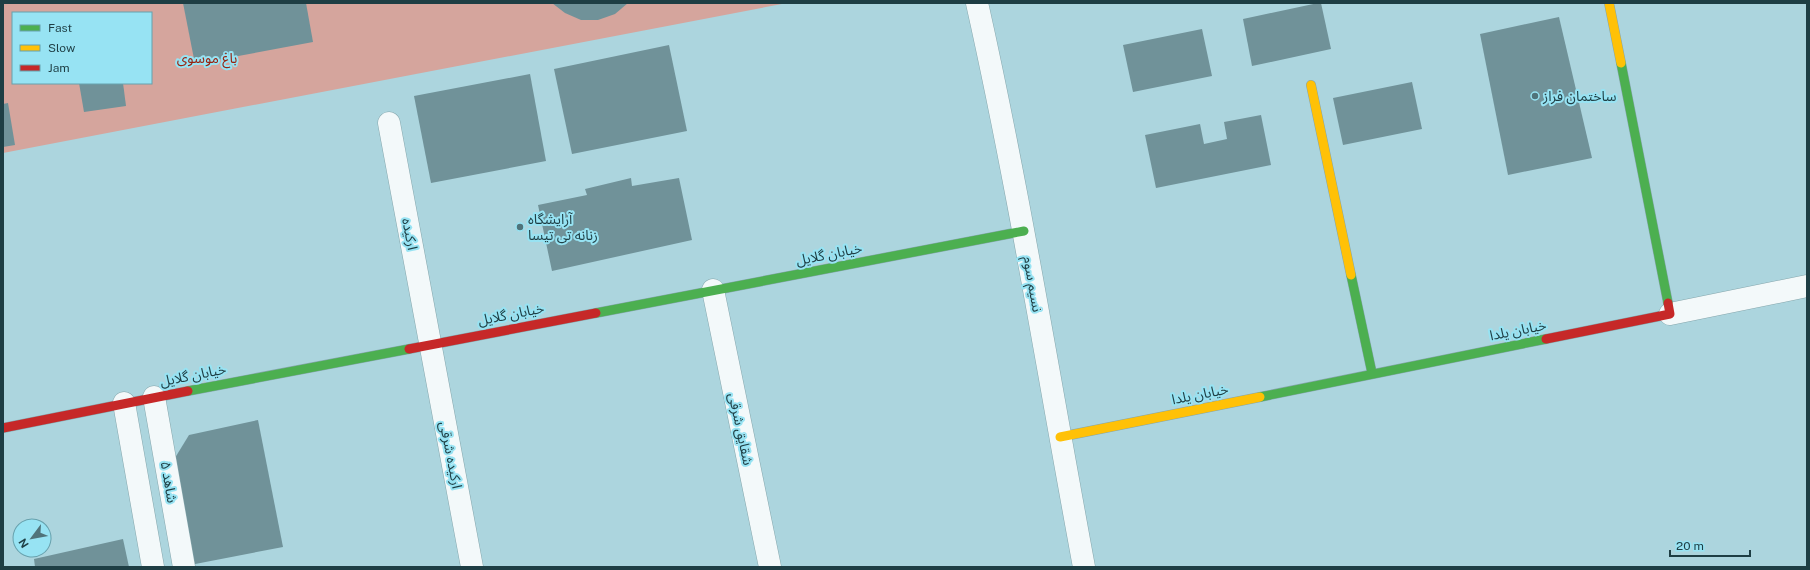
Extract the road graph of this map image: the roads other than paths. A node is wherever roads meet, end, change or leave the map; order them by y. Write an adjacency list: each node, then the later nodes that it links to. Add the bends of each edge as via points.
1 (978, 3): 5 (street, نسیم سوم)
2 (1609, 3): 8 (street)
3 (1310, 85): 10 (street)
4 (388, 123): 9 (street, ارکیده)
5 (1024, 231): 7 (street, خیابان گلایل); 14 (street, نسیم سوم)
6 (1807, 286): 8 (street)
7 (713, 290): 9 (street, خیابان گلایل); 18 (street, شقایق شرقی)
8 (1670, 314): 10 (street, خیابان یلدا)
9 (430, 344): 11 (street, خیابان گلایل); 17 (street, ارکیده شرقی)
10 (1372, 373): 14 (street, خیابان یلدا)
11 (154, 397): 12 (street, خیابان گلایل); 16 (street, شاهد ۵)
12 (124, 403): 13 (street, خیابان گلایل); 15 (street)
13 (3, 428)
14 (1060, 437): 19 (street, نسیم سوم)
15 (154, 567)
16 (184, 567)
17 (472, 567)
18 (770, 567)
19 (1084, 567)

